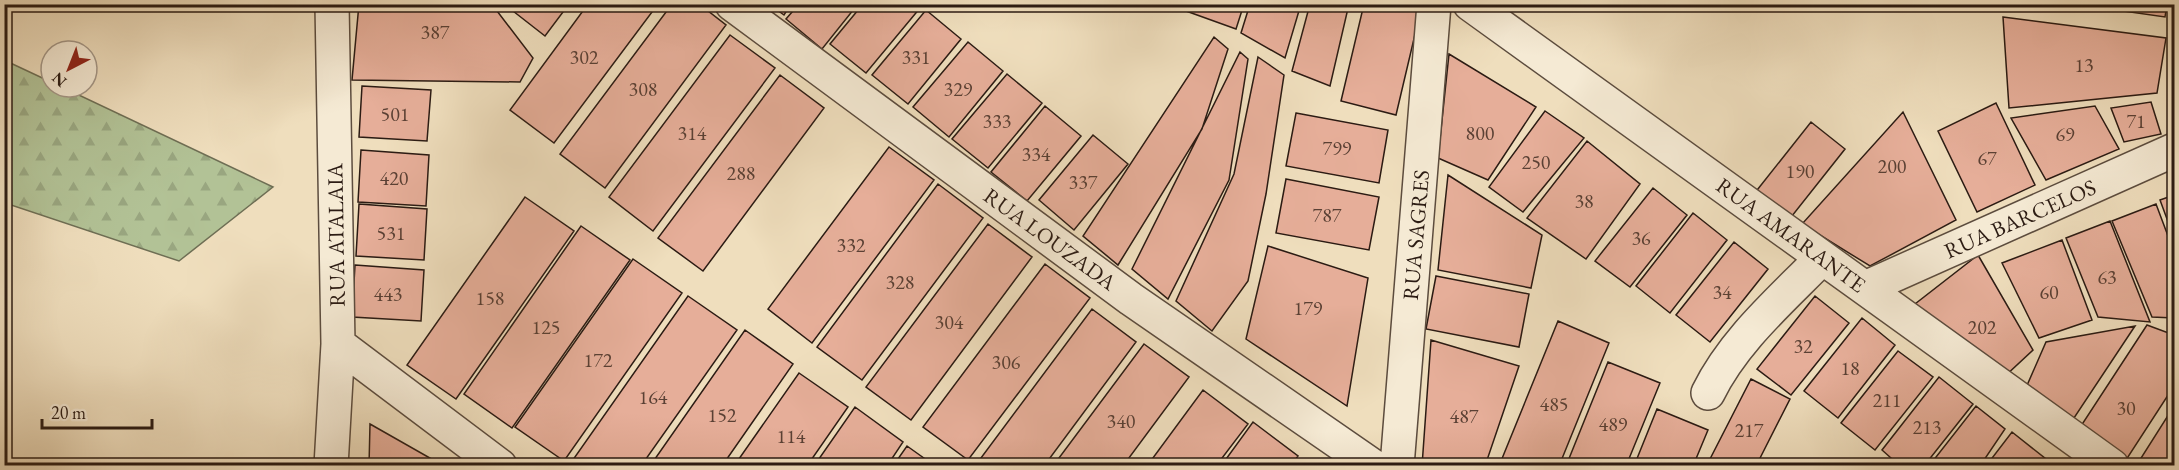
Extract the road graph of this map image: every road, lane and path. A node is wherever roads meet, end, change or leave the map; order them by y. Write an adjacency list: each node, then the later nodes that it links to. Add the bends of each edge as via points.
1 (332, 4): 8 (street, RUA ATALAIA)
2 (732, 4): 12 (street, RUA LOUZADA, via 1131,299)
3 (1434, 4): 13 (street, RUA SAGRES)
4 (1470, 4): 6 (street, RUA AMARANTE)
5 (2175, 150): 7 (street, RUA BARCELOS)
6 (1822, 258): 7 (street, RUA AMARANTE); 9 (street, via 1750,331 1719,371)
7 (1865, 288): 14 (street, RUA AMARANTE)
8 (338, 344): 10 (street, RUA ATALAIA); 11 (street)
9 (1708, 393)
10 (331, 465)
11 (500, 465)
12 (1373, 465)
13 (1397, 465)
14 (2112, 465)

